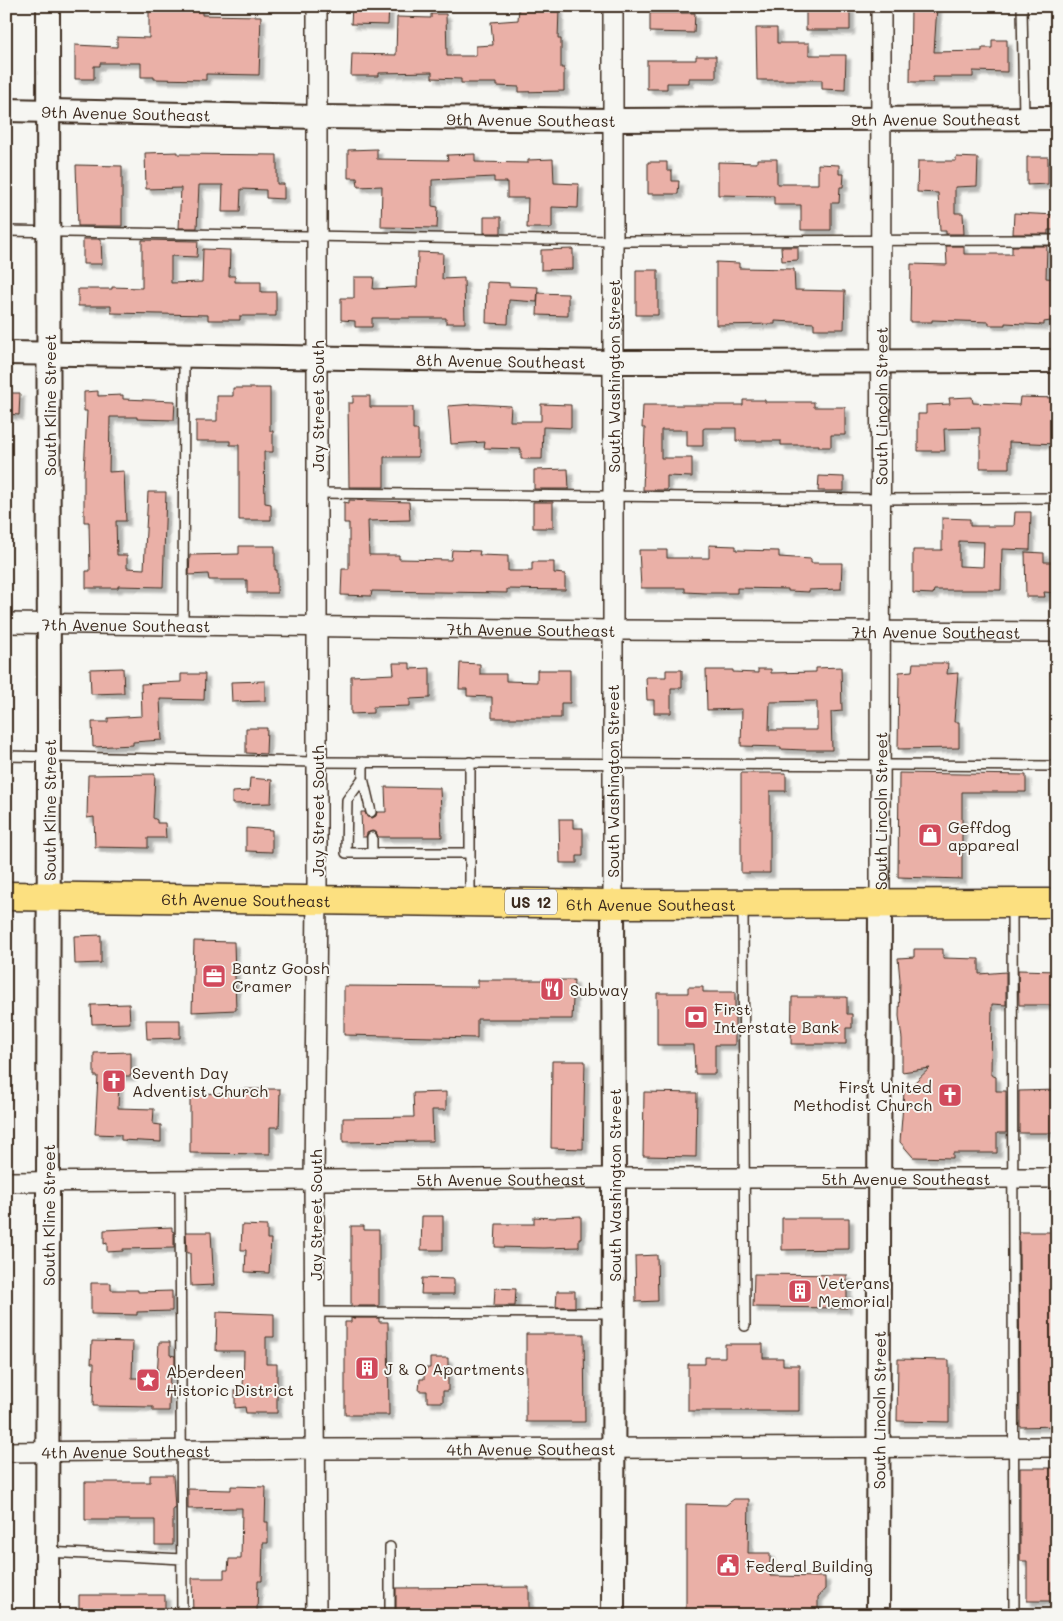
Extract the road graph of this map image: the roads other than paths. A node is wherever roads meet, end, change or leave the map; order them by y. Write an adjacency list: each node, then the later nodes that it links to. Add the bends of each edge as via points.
1 (48, 6): 7 (street, South Kline Street)
2 (317, 6): 8 (street, Jay Street South)
3 (613, 6): 12 (street, South Washington Street)
4 (881, 6): 11 (street, South Lincoln Street)
5 (1022, 6): 9 (lane)
6 (6, 110): 7 (street, 9th Avenue Southeast)
7 (48, 110): 8 (street, 9th Avenue Southeast); 14 (street, South Kline Street)
8 (317, 117): 12 (street, 9th Avenue Southeast); 15 (street, Jay Street South)
9 (1024, 118): 10 (street, 9th Avenue Southeast); 11 (street, 9th Avenue Southeast)
10 (1057, 118)
11 (881, 119): 12 (street, 9th Avenue Southeast); 16 (street, South Lincoln Street)
12 (613, 120): 17 (street, South Washington Street)
13 (6, 231): 14 (lane)
14 (49, 231): 15 (lane); 20 (street, South Kline Street)
15 (316, 236): 17 (lane); 22 (street, Jay Street South)
16 (880, 239): 17 (lane); 18 (lane); 23 (street, South Lincoln Street)
17 (613, 240): 25 (street, South Washington Street)
18 (1057, 240)
19 (6, 353): 20 (street, 8th Avenue Southeast)
20 (50, 353): 21 (street, 8th Avenue Southeast); 31 (street, South Kline Street)
21 (184, 356): 22 (street, 8th Avenue Southeast); 32 (lane)
22 (317, 358): 25 (street, 8th Avenue Southeast); 26 (street, Jay Street South)
23 (880, 361): 24 (street, 8th Avenue Southeast); 25 (street, 8th Avenue Southeast); 29 (street, South Lincoln Street)
24 (1057, 361)
25 (612, 362): 27 (street, South Washington Street)
26 (317, 493): 27 (lane); 33 (street, Jay Street South)
27 (613, 496): 29 (lane); 34 (street, South Washington Street)
28 (1057, 498): 29 (lane)
29 (880, 499): 35 (street, South Lincoln Street)
30 (6, 623): 31 (street, 7th Avenue Southeast)
31 (49, 624): 32 (street, 7th Avenue Southeast); 38 (street, South Kline Street)
32 (183, 624): 33 (street, 7th Avenue Southeast)
33 (318, 626): 34 (street, 7th Avenue Southeast); 39 (street, Jay Street South)
34 (612, 630): 35 (street, 7th Avenue Southeast); 42 (street, South Washington Street)
35 (879, 631): 36 (street, 7th Avenue Southeast); 43 (street, South Lincoln Street)
36 (1057, 632)
37 (6, 756): 38 (lane)
38 (49, 757): 39 (lane); 51 (street, South Kline Street)
39 (317, 762): 40 (lane); 52 (street, Jay Street South)
40 (363, 762): 41 (lane); 45 (lane)
41 (470, 762): 42 (lane); 49 (lane)
42 (612, 763): 43 (lane); 58 (street, South Washington Street)
43 (879, 765): 44 (lane); 54 (street, South Lincoln Street)
44 (1057, 766)
45 (363, 778): 46 (lane); 48 (lane, via 347,800 346,854)
46 (371, 812)
47 (372, 837): 48 (lane)
48 (372, 853): 49 (lane)
49 (470, 853): 53 (lane)
50 (6, 896): 51 (highway, 6th Avenue Southeast / US 12)
51 (49, 896): 52 (highway, 6th Avenue Southeast / US 12); 64 (street, South Kline Street)
52 (317, 899): 53 (highway, 6th Avenue Southeast / US 12); 66 (street, Jay Street South)
53 (470, 901): 58 (highway, 6th Avenue Southeast / US 12)
54 (880, 902): 55 (highway, 6th Avenue Southeast / US 12); 56 (highway, 6th Avenue Southeast / US 12); 61 (street, South Lincoln Street)
55 (743, 903): 58 (highway, 6th Avenue Southeast / US 12); 60 (lane)
56 (1012, 903): 57 (highway, 6th Avenue Southeast / US 12); 62 (lane)
57 (1057, 903)
58 (613, 904): 59 (street, South Washington Street)
59 (614, 1178): 60 (street, 5th Avenue Southeast); 66 (street, 5th Avenue Southeast); 69 (street, South Washington Street)
60 (746, 1178): 61 (street, 5th Avenue Southeast); 70 (lane)
61 (879, 1178): 62 (street, 5th Avenue Southeast); 74 (street, South Lincoln Street)
62 (1012, 1178): 63 (street, 5th Avenue Southeast); 72 (lane)
63 (1057, 1178)
64 (48, 1181): 65 (street, 5th Avenue Southeast); 67 (street, 5th Avenue Southeast); 78 (street, South Kline Street)
65 (180, 1181): 66 (street, 5th Avenue Southeast); 76 (lane)
66 (314, 1181): 68 (street, Jay Street South)
67 (6, 1182)
68 (316, 1312): 69 (lane); 75 (street, Jay Street South)
69 (614, 1313): 71 (street, South Washington Street)
70 (745, 1326)
71 (614, 1447): 74 (street, 4th Avenue Southeast); 75 (street, 4th Avenue Southeast); 86 (street, South Washington Street)
72 (1014, 1447): 73 (street, 4th Avenue Southeast); 74 (street, 4th Avenue Southeast); 88 (lane)
73 (1057, 1447)
74 (878, 1448): 87 (street, South Lincoln Street)
75 (316, 1449): 76 (street, 4th Avenue Southeast); 84 (street, Jay Street South)
76 (181, 1451): 78 (street, 4th Avenue Southeast); 81 (lane)
77 (6, 1452): 78 (street, 4th Avenue Southeast)
78 (47, 1452): 80 (street, South Kline Street)
79 (390, 1547): 85 (lane)
80 (47, 1552): 81 (lane); 82 (street, South Kline Street)
81 (182, 1559): 83 (lane)
82 (47, 1615)
83 (182, 1615)
84 (316, 1615)
85 (390, 1615)
86 (613, 1615)
87 (878, 1615)
88 (1014, 1615)

